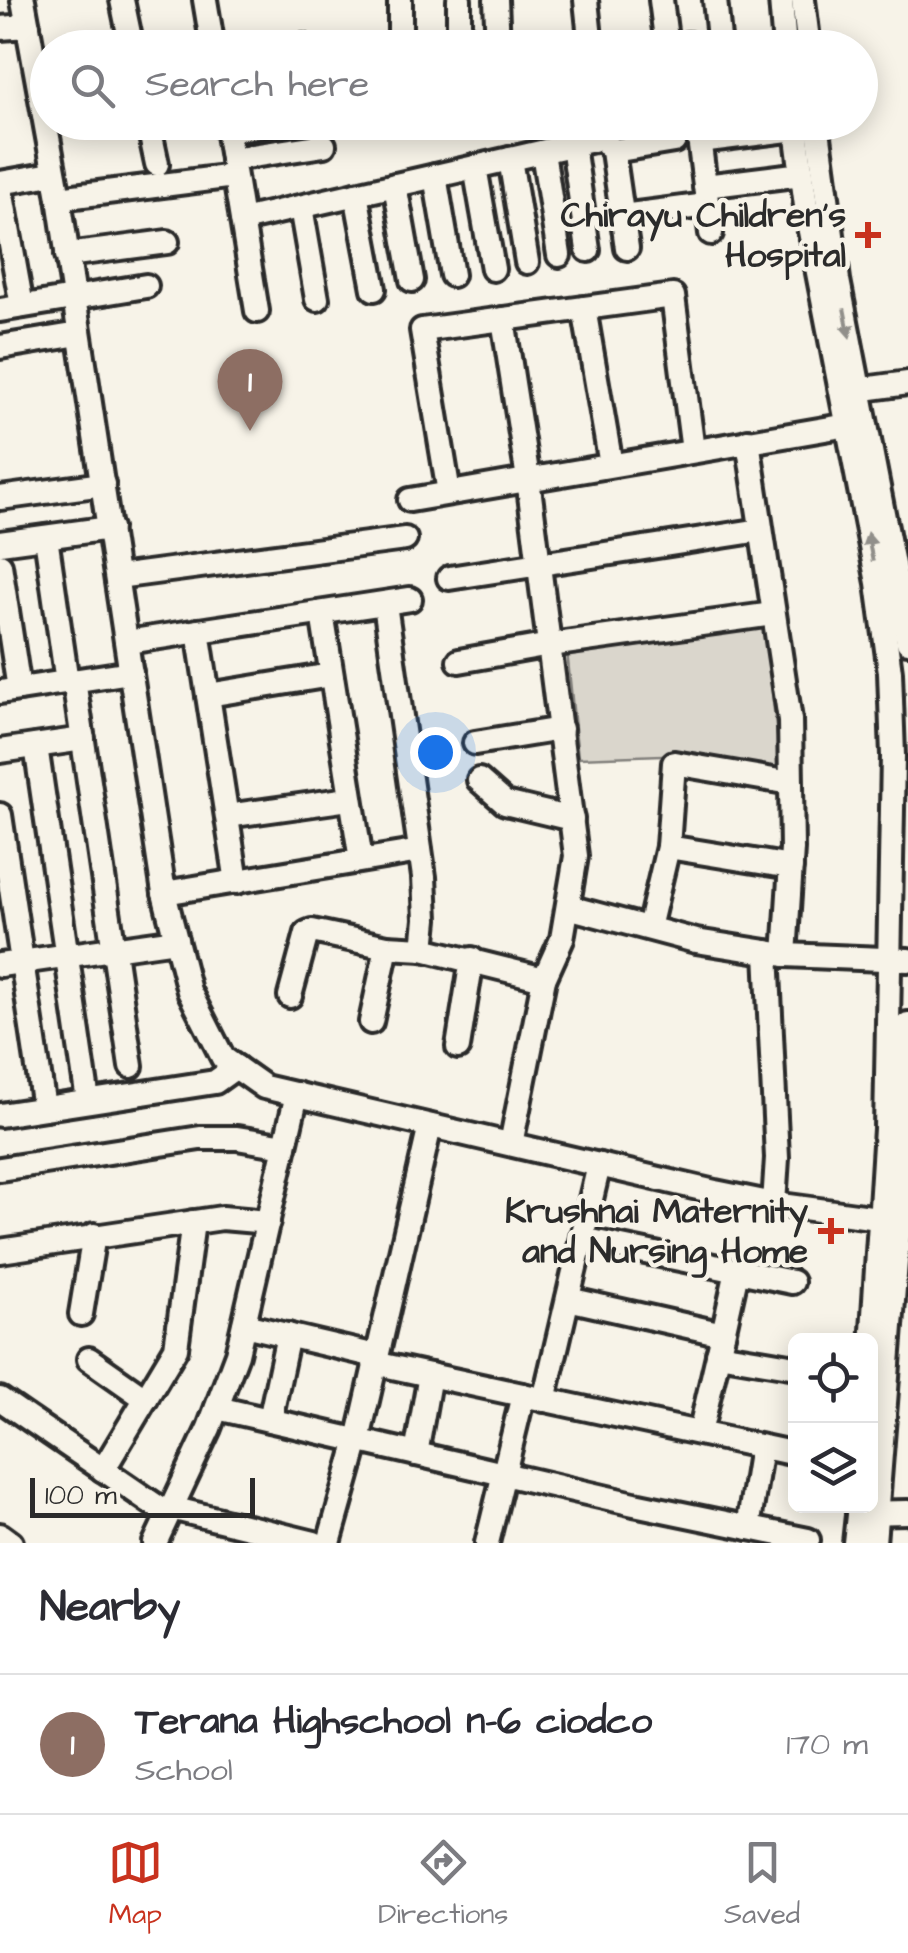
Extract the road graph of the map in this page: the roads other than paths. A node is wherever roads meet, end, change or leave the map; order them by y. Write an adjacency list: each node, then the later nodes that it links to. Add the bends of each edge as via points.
1 (23, 0): 12 (street)
2 (122, 0): 14 (street)
3 (205, 0): 15 (street)
4 (400, 0): 16 (street)
5 (459, 0): 17 (street)
6 (496, 0): 18 (street)
7 (586, 0): 19 (street)
8 (661, 0): 20 (street)
9 (715, 0): 21 (street)
10 (781, 0): 22 (street)
11 (803, 0): 23 (street)
12 (28, 26): 13 (street); 24 (street)
13 (0, 28)
14 (128, 30)
15 (210, 30)
16 (400, 30)
17 (460, 30)
18 (497, 30)
19 (590, 30)
20 (665, 30)
21 (718, 30)
22 (784, 30)
23 (806, 30)
24 (30, 38)
25 (46, 140): 42 (street)
26 (152, 140): 39 (street)
27 (228, 140): 41 (street)
28 (593, 140): 36 (street)
29 (606, 140): 51 (street)
30 (657, 140): 34 (street)
31 (699, 140): 48 (street)
32 (803, 140): 43 (street)
33 (806, 140): 74 (street, one-way to 74, via 838,280)
34 (674, 141)
35 (324, 145): 41 (street)
36 (574, 145): 37 (street); 56 (street)
37 (543, 152): 38 (street); 58 (street)
38 (510, 159): 40 (street); 59 (street)
39 (157, 164)
40 (476, 167): 44 (street); 60 (street)
41 (233, 168): 49 (street); 52 (street)
42 (52, 174): 45 (street); 49 (street)
43 (802, 174): 48 (street); 74 (street)
44 (435, 176): 46 (street); 61 (street)
45 (0, 184): 67 (street)
46 (396, 185): 47 (street); 62 (street)
47 (356, 194): 50 (street); 64 (street)
48 (706, 196): 51 (street); 53 (street)
49 (59, 198): 57 (street)
50 (301, 207): 52 (street); 66 (street)
51 (622, 216): 55 (street)
52 (242, 220): 69 (street)
53 (711, 234)
54 (167, 242): 57 (street)
55 (626, 248)
56 (588, 250)
57 (66, 255): 65 (street)
58 (559, 255)
59 (527, 262)
60 (492, 269)
61 (452, 276)
62 (412, 280)
63 (146, 286): 65 (street)
64 (374, 289)
65 (73, 298): 67 (street); 71 (street)
66 (318, 299)
67 (11, 308)
68 (584, 308): 70 (street); 77 (street, via 672,296); 78 (street)
69 (258, 311)
70 (503, 319): 79 (street); 81 (street, via 422,330)
71 (78, 334): 72 (street); 80 (street)
72 (0, 348)
73 (908, 383): 74 (street)
74 (850, 391): 75 (street)
75 (856, 423): 76 (street); 89 (street); 98 (street, one-way to 75)
76 (748, 442): 77 (street); 85 (street)
77 (693, 451): 78 (street)
78 (612, 465): 79 (street)
79 (528, 480): 81 (street); 90 (street)
80 (103, 484): 82 (street); 84 (street)
81 (448, 493): 83 (street)
82 (0, 498)
83 (410, 500)
84 (110, 528): 86 (street); 92 (street)
85 (761, 530): 90 (street); 97 (street)
86 (46, 537): 88 (street); 106 (street)
87 (405, 539): 92 (street)
88 (0, 543)
89 (901, 562): 98 (street)
90 (539, 563): 93 (street); 102 (street)
91 (0, 565): 107 (street)
92 (117, 576): 100 (street)
93 (448, 578)
94 (410, 599): 95 (street)
95 (385, 604): 96 (street); 121 (street)
96 (322, 612): 99 (street); 105 (street)
97 (774, 614): 102 (street); 115 (street, via 790,720)
98 (898, 616): 101 (street); 135 (street, via 890,672)
99 (198, 631): 100 (street); 108 (street)
100 (126, 642): 104 (street)
101 (908, 642)
102 (550, 645): 103 (street); 109 (street)
103 (459, 661)
104 (131, 672): 106 (street); 125 (street)
105 (331, 675): 108 (street); 116 (street)
106 (70, 681): 107 (street); 110 (street)
107 (9, 691)
108 (208, 694): 118 (street)
109 (561, 729): 111 (street); 119 (street)
110 (83, 738): 112 (street); 130 (street)
111 (475, 743)
112 (36, 746): 113 (street); 133 (street)
113 (0, 751)
114 (480, 780): 119 (street, via 505,803)
115 (791, 782): 120 (street, via 674,763); 123 (street)
116 (349, 799): 118 (street); 122 (street)
117 (0, 814): 136 (street)
118 (227, 816): 124 (street)
119 (572, 819): 126 (street, via 576,856)
120 (668, 848): 123 (street); 127 (street)
121 (420, 851): 122 (street); 131 (street)
122 (361, 860): 124 (street)
123 (791, 866): 132 (street)
124 (237, 882): 125 (street)
125 (164, 893): 128 (street)
126 (568, 906): 127 (street); 137 (street)
127 (649, 928): 132 (street)
128 (176, 940): 130 (street); 143 (street, via 189,990 223,1058)
129 (387, 947): 131 (street); 138 (street, via 307,933); 139 (street)
130 (114, 948): 133 (street); 142 (street)
131 (423, 948): 134 (street)
132 (776, 954): 135 (street); 153 (street)
133 (68, 955): 136 (street); 145 (street)
134 (472, 959): 137 (street); 141 (street)
135 (899, 960): 156 (street)
136 (10, 963): 146 (street)
137 (544, 979): 149 (street)
138 (290, 996)
139 (372, 1022)
140 (908, 1024): 156 (street)
141 (458, 1047)
142 (131, 1066)
143 (236, 1067): 144 (street, via 264,1087); 145 (street, via 215,1082)
144 (297, 1094): 148 (street); 150 (street)
145 (88, 1101): 146 (street)
146 (44, 1108): 147 (street)
147 (0, 1115)
148 (430, 1126): 149 (street); 169 (street)
149 (511, 1144): 151 (street)
150 (285, 1146): 152 (street, via 200,1138); 155 (street)
151 (599, 1164): 153 (street); 158 (street)
152 (0, 1169)
153 (774, 1204): 156 (street)
154 (193, 1222): 155 (street); 157 (street); 174 (street, via 176,1348)
155 (268, 1222): 164 (street)
156 (896, 1222): 165 (street); 178 (street)
157 (94, 1235): 159 (street); 163 (street)
158 (582, 1238): 160 (street); 162 (street)
159 (0, 1251)
160 (737, 1271): 161 (street); 167 (street)
161 (792, 1282)
162 (568, 1299): 167 (street); 172 (street)
163 (81, 1314)
164 (244, 1324): 166 (street); 175 (street)
165 (877, 1333)
166 (288, 1335): 169 (street); 176 (street)
167 (721, 1344): 170 (street); 177 (street)
168 (89, 1358): 174 (street)
169 (375, 1359): 171 (street); 179 (street)
170 (788, 1365)
171 (430, 1375): 172 (street); 182 (street)
172 (534, 1397): 177 (street); 184 (street)
173 (0, 1399): 183 (street)
174 (146, 1399): 183 (street)
175 (217, 1408): 176 (street); 185 (street)
176 (270, 1420): 179 (street)
177 (700, 1434): 180 (street)
178 (878, 1435)
179 (358, 1440): 182 (street); 196 (street)
180 (761, 1447): 181 (street); 190 (street)
181 (788, 1452)
182 (416, 1454): 184 (street)
183 (104, 1470): 185 (street)
184 (503, 1474): 190 (street); 197 (street)
185 (170, 1511): 194 (street); 195 (street)
186 (878, 1511): 187 (street)
187 (908, 1512)
188 (864, 1513): 198 (street)
189 (865, 1513): 199 (street)
190 (748, 1528): 192 (street)
191 (0, 1535): 193 (street)
192 (808, 1540)
193 (11, 1543)
194 (155, 1543)
195 (314, 1543)
196 (329, 1543)
197 (486, 1543)
198 (856, 1543)
199 (874, 1543)

